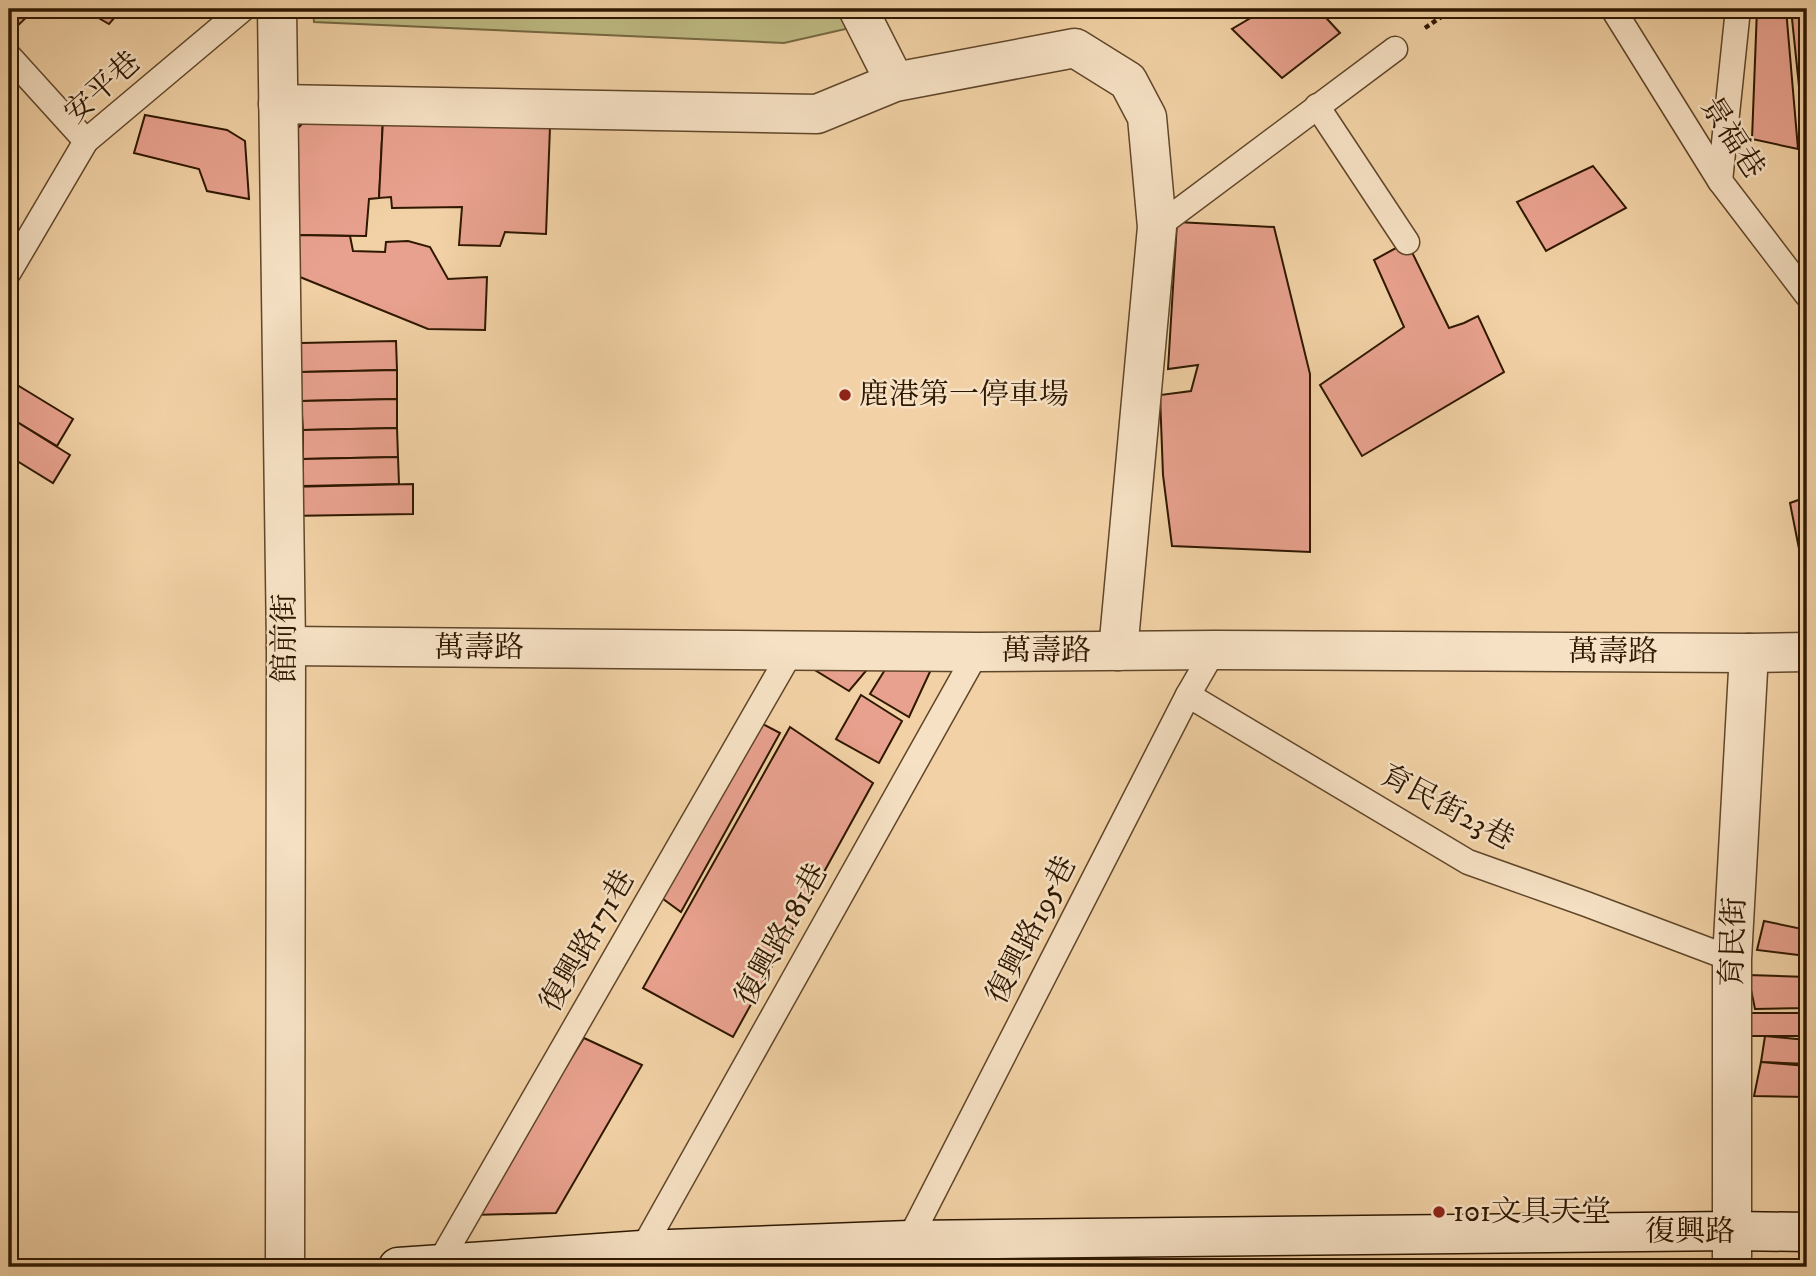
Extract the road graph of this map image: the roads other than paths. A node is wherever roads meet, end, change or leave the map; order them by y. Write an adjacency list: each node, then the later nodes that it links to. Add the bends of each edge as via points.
1 (243, 9): 11 (lane, 安平巷)
2 (277, 9): 9 (street, 館前街)
3 (858, 9): 8 (street)
4 (1613, 9): 12 (lane, 景福巷)
5 (1738, 9): 12 (lane)
6 (1395, 49): 10 (lane)
7 (9, 56): 11 (lane)
8 (895, 82): 9 (street, via 817,114); 13 (street, via 1074,48 1128,81 1147,117)
9 (278, 104): 17 (street, 館前街)
10 (1317, 106): 13 (lane); 14 (lane)
11 (86, 141): 15 (lane, 安平巷)
12 (1720, 181): 16 (lane, 景福巷)
13 (1157, 227): 20 (street)
14 (1407, 242)
15 (9, 272)
16 (1807, 295)
17 (286, 646): 18 (street, 萬壽路); 32 (street, 館前街)
18 (792, 650): 21 (street, 萬壽路); 31 (lane, 復興路171巷)
19 (1214, 650): 20 (street, 萬壽路); 23 (street, 萬壽路); 24 (lane, 復興路195巷)
20 (1118, 651): 21 (street, 萬壽路)
21 (977, 652): 29 (lane, 復興路181巷)
22 (1807, 652): 23 (street, 萬壽路)
23 (1749, 653): 25 (street, 育民街)
24 (1188, 695): 25 (lane, 育民街23巷, via 1468,862); 27 (lane, 復興路195巷)
25 (1732, 959): 28 (street, 育民街)
26 (1807, 1232): 28 (street, 復興路)
27 (909, 1240): 28 (street, 復興路); 30 (street, 復興路)
28 (1733, 1249)
29 (642, 1250): 30 (street, 復興路); 31 (street, 復興路)
30 (783, 1256)
31 (438, 1266): 33 (street, 復興路)
32 (285, 1267)
33 (398, 1267)

